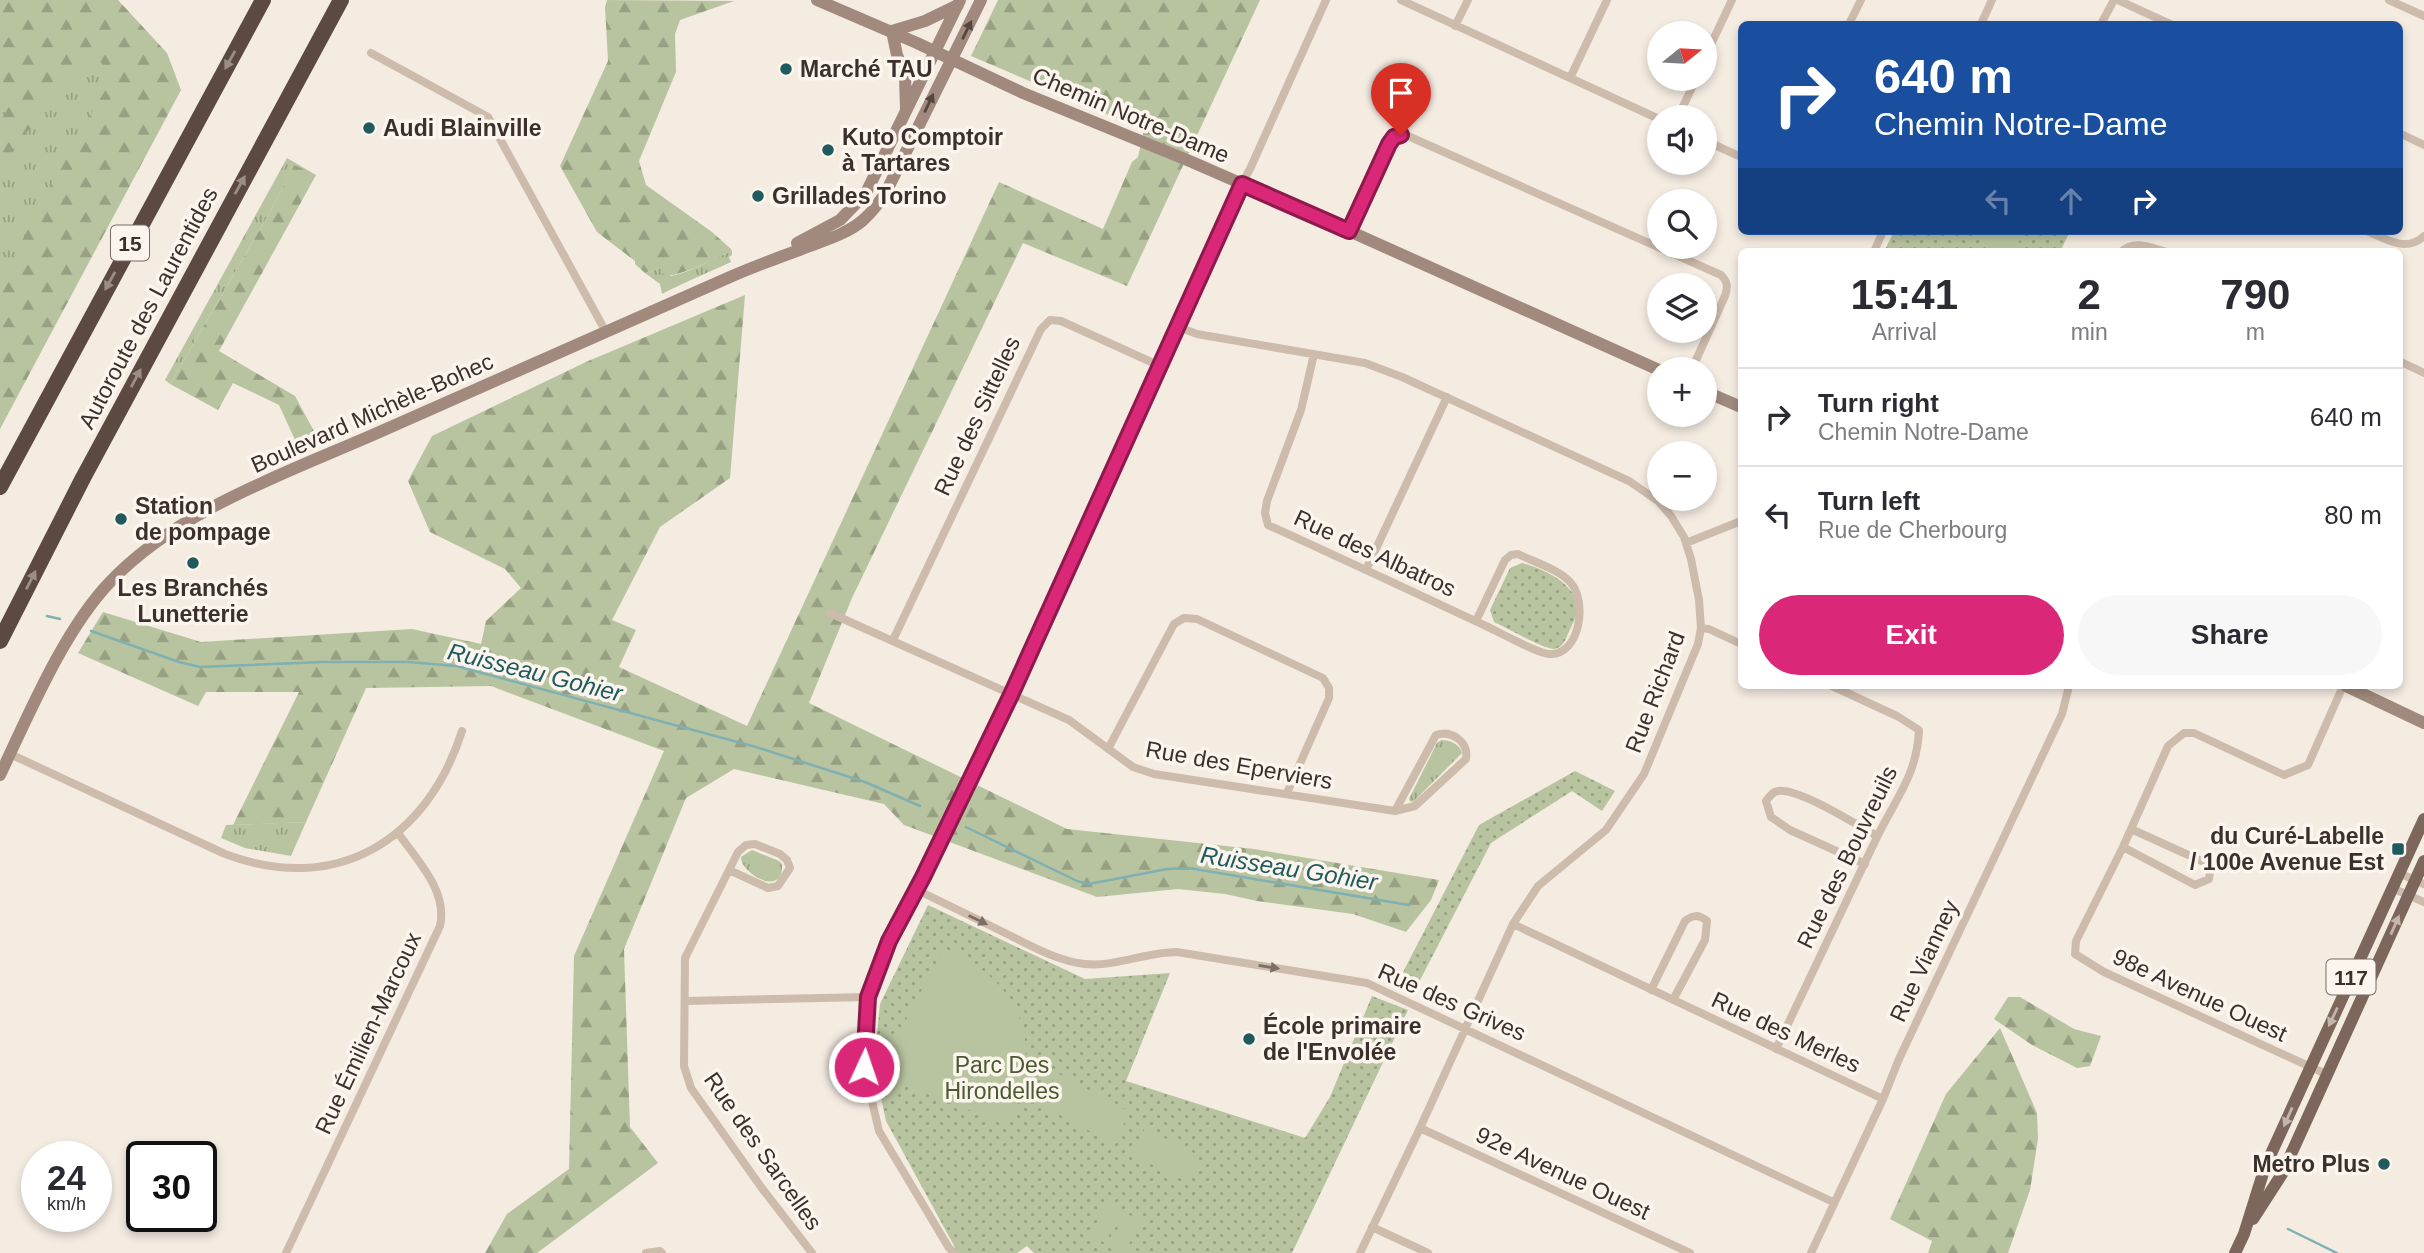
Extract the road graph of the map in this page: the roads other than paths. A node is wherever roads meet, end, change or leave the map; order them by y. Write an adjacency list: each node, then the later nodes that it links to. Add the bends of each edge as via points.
1 (263, 0): 51 (highway, Autoroute des Laurentides / 15, one-way to 51)
2 (341, 0): 58 (highway, Autoroute des Laurentides, one-way to 2)
3 (817, 0): 21 (street, Chemin Notre-Dame)
4 (981, 0): 25 (street, Boulevard Michèle-Bohec, one-way to 4)
5 (1326, 0): 33 (street)
6 (1401, 0): 20 (street)
7 (1468, 0): 20 (street)
8 (1607, 0): 26 (street)
9 (1732, 0): 22 (street)
10 (1861, 0): 16 (street)
11 (1992, 0): 17 (street)
12 (2116, 0): 18 (street); 19 (street)
13 (2389, 0): 15 (street)
14 (959, 3): 21 (street); 24 (street, Boulevard Michèle-Bohec)
15 (2424, 16)
16 (1850, 21)
17 (1982, 21)
18 (2103, 21)
19 (2163, 21)
20 (1455, 26): 26 (street)
21 (892, 31): 24 (street, Chemin Notre-Dame); 28 (street, via 905,75)
22 (1717, 32)
23 (371, 52): 41 (street, via 488,117)
24 (936, 52): 25 (street, Chemin Notre-Dame); 28 (street, Boulevard Michèle-Bohec)
25 (951, 60): 33 (street, Chemin Notre-Dame); 39 (street, Boulevard Michèle-Bohec, one-way to 25, via 844,232 871,213)
26 (1570, 78): 27 (street)
27 (1647, 113)
28 (906, 114): 39 (street, Boulevard Michèle-Bohec, via 855,206 828,227)
29 (2403, 135): 30 (street)
30 (2424, 145)
31 (1717, 146): 32 (street)
32 (1738, 156)
33 (1242, 184): 34 (street, Chemin Notre-Dame); 40 (street)
34 (1349, 231): 43 (street, via 1389,144 1394,137 1408,136 1721,275 1728,288); 45 (street, Chemin Notre-Dame)
35 (2376, 235): 36 (street, via 2399,245 2417,243)
36 (2424, 236)
37 (2125, 248): 38 (street, via 2136,244)
38 (2152, 248)
39 (753, 267): 41 (street, Boulevard Michèle-Bohec)
40 (1178, 327): 42 (street, Rue Richard); 46 (street)
41 (606, 332): 69 (street, Boulevard Michèle-Bohec, via 262,485 161,538 122,570 88,610)
42 (1314, 354): 48 (street, Rue Richard, via 1365,363); 54 (street, Rue des Albatros, via 1301,410 1265,513 1268,525)
43 (1697, 357)
44 (2403, 363): 47 (street)
45 (1647, 365)
46 (1160, 366): 59 (street, Rue des Sittelles, via 1061,321 1050,320 1041,329); 65 (street)
47 (2424, 373)
48 (1447, 397): 53 (street, Rue Richard, via 1642,488 1668,512); 54 (street)
49 (1717, 397): 50 (street)
50 (1738, 406)
51 (0, 487)
52 (1738, 522): 53 (street)
53 (1686, 543): 57 (street, Rue Richard)
54 (1366, 570): 56 (street, Rue des Albatros)
55 (830, 613): 59 (street, Rue des Eperviers)
56 (1476, 621): 56 (street, Rue des Albatros, via 1505,560 1518,554 1570,581 1582,610 1572,642 1562,652 1548,654)
57 (1701, 628): 60 (street); 87 (street, Rue Richard, via 1644,774 1606,830 1538,886)
58 (0, 640)
59 (893, 640): 65 (street, Rue des Eperviers)
60 (1738, 643)
61 (1838, 689): 76 (street, Rue des Bouvreuils, via 1919,730 1918,752 1908,781)
62 (2068, 689): 96 (street, Rue Vianney, via 2062,714)
63 (2344, 689): 74 (street, via 2308,765 2284,775 2194,733 2184,733 2168,746)
64 (2351, 689): 66 (street)
65 (1011, 695): 68 (street, Rue des Eperviers, via 1069,720); 84 (street)
66 (2424, 723)
67 (462, 731): 75 (street, via 436,789)
68 (1108, 749): 71 (street, Rue des Eperviers, via 1154,774); 71 (street, via 1174,624 1184,618 1197,619 1323,678 1329,688)
69 (10, 754): 70 (street, Boulevard Michèle-Bohec); 75 (street, via 225,854 262,866 301,869 335,863)
70 (0, 775)
71 (1287, 793): 72 (street, Rue des Eperviers)
72 (1395, 811): 72 (street, via 1436,735 1446,733 1462,741 1465,758 1415,806)
73 (2424, 819): 81 (main road, 117)
74 (2132, 829): 77 (street); 77 (street, via 2206,863 2209,879 2195,885)
75 (398, 834): 102 (street, Rue Émilien-Marcoux, via 439,896 439,930)
76 (1877, 836): 79 (street, Rue des Bouvreuils); 79 (street, via 1805,797 1780,790 1766,801 1771,817 1790,830)
77 (2123, 847): 94 (street, 98e Avenue Ouest, via 2076,941 2075,954 2104,972)
78 (2424, 861): 82 (main road, 117)
79 (1865, 864): 93 (street, Rue des Bouvreuils)
80 (729, 870): 80 (street, Rue des Sarcelles, via 738,852 755,844 780,853 790,868 778,886 768,888); 91 (street, Rue des Sarcelles, via 685,958)
81 (2399, 873): 82 (street); 83 (main road, 117)
82 (2420, 883): 85 (main road, 117)
83 (2392, 888): 85 (street); 94 (main road, 117, one-way to 94)
84 (916, 890): 89 (street, via 889,941); 92 (street, Rue des Grives, one-way to 92, via 1069,961 1101,963 1177,952 1333,977 1367,983)
85 (2409, 895): 86 (street); 95 (main road, 117, one-way to 85)
86 (2424, 902)
87 (1513, 924): 88 (street, Rue des Merles); 92 (street, Rue Richard)
88 (1651, 990): 90 (street, Rue des Merles); 90 (street, Rue des Merles, via 1685,921 1701,916 1707,921 1705,940)
89 (868, 997): 91 (street); 101 (street, via 864,1067 879,1131)
90 (1673, 1000): 93 (street, Rue des Merles)
91 (685, 1001): 105 (street, Rue des Sarcelles, via 684,1066 691,1088)
92 (1464, 1028): 97 (street, Rue Richard); 98 (street, Rue des Grives)
93 (1776, 1049): 96 (street, Rue des Merles)
94 (2311, 1067): 95 (street, 98e Avenue Ouest); 100 (main road, 117, one-way to 100, via 2265,1167)
95 (2328, 1074): 100 (main road, 117, via 2282,1174)
96 (1882, 1099): 98 (street, Rue Vianney)
97 (1420, 1128): 99 (street, Rue Richard); 108 (street, 92e Avenue Ouest)
98 (1833, 1202): 109 (street, Rue Vianney)
99 (1372, 1227): 106 (street, Rue Richard); 107 (street)
100 (2244, 1234): 110 (main road, 117)
101 (949, 1251)
102 (286, 1253)
103 (646, 1253): 104 (street)
104 (662, 1253)
105 (812, 1253)
106 (1360, 1253)
107 (1429, 1253)
108 (1690, 1253)
109 (1811, 1253)
110 (2235, 1253)

